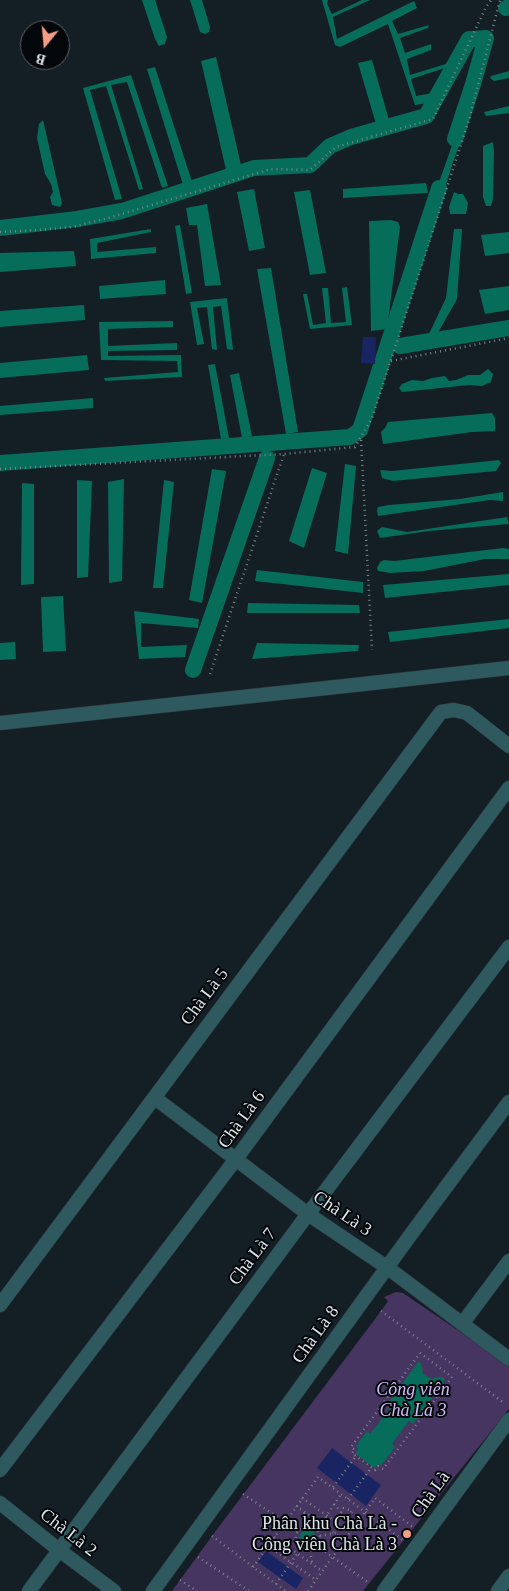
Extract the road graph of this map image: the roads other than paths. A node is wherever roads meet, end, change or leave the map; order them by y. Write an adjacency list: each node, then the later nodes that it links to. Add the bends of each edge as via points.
1 (509, 668): 2 (street)
2 (0, 723)
3 (509, 746): 6 (street, Chà Là 5, via 467,713 441,712)
4 (509, 788): 8 (street, Chà Là 6)
5 (509, 947): 9 (street, Chà Là 7)
6 (155, 1098): 8 (street, Chà Là 3); 12 (street, Chà Là 5)
7 (509, 1102): 11 (street, Chà Là 8)
8 (236, 1159): 9 (street, Chà Là 3); 16 (street, Chà Là 6)
9 (308, 1214): 11 (street, Chà Là 3); 18 (street, Chà Là 7)
10 (509, 1261): 13 (street)
11 (388, 1268): 13 (street, Chà Là 3); 22 (street, Chà Là 8)
12 (0, 1305)
13 (462, 1324): 14 (street, Chà Là 3)
14 (509, 1359)
15 (509, 1420): 23 (street, Chà Là)
16 (0, 1470)
17 (0, 1503): 18 (street, Chà Là 2)
18 (59, 1550): 20 (street, Chà Là 7); 21 (street, Chà Là 2)
19 (509, 1576): 24 (street)
20 (29, 1591)
21 (114, 1591)
22 (153, 1591)
23 (384, 1591)
24 (498, 1591)

